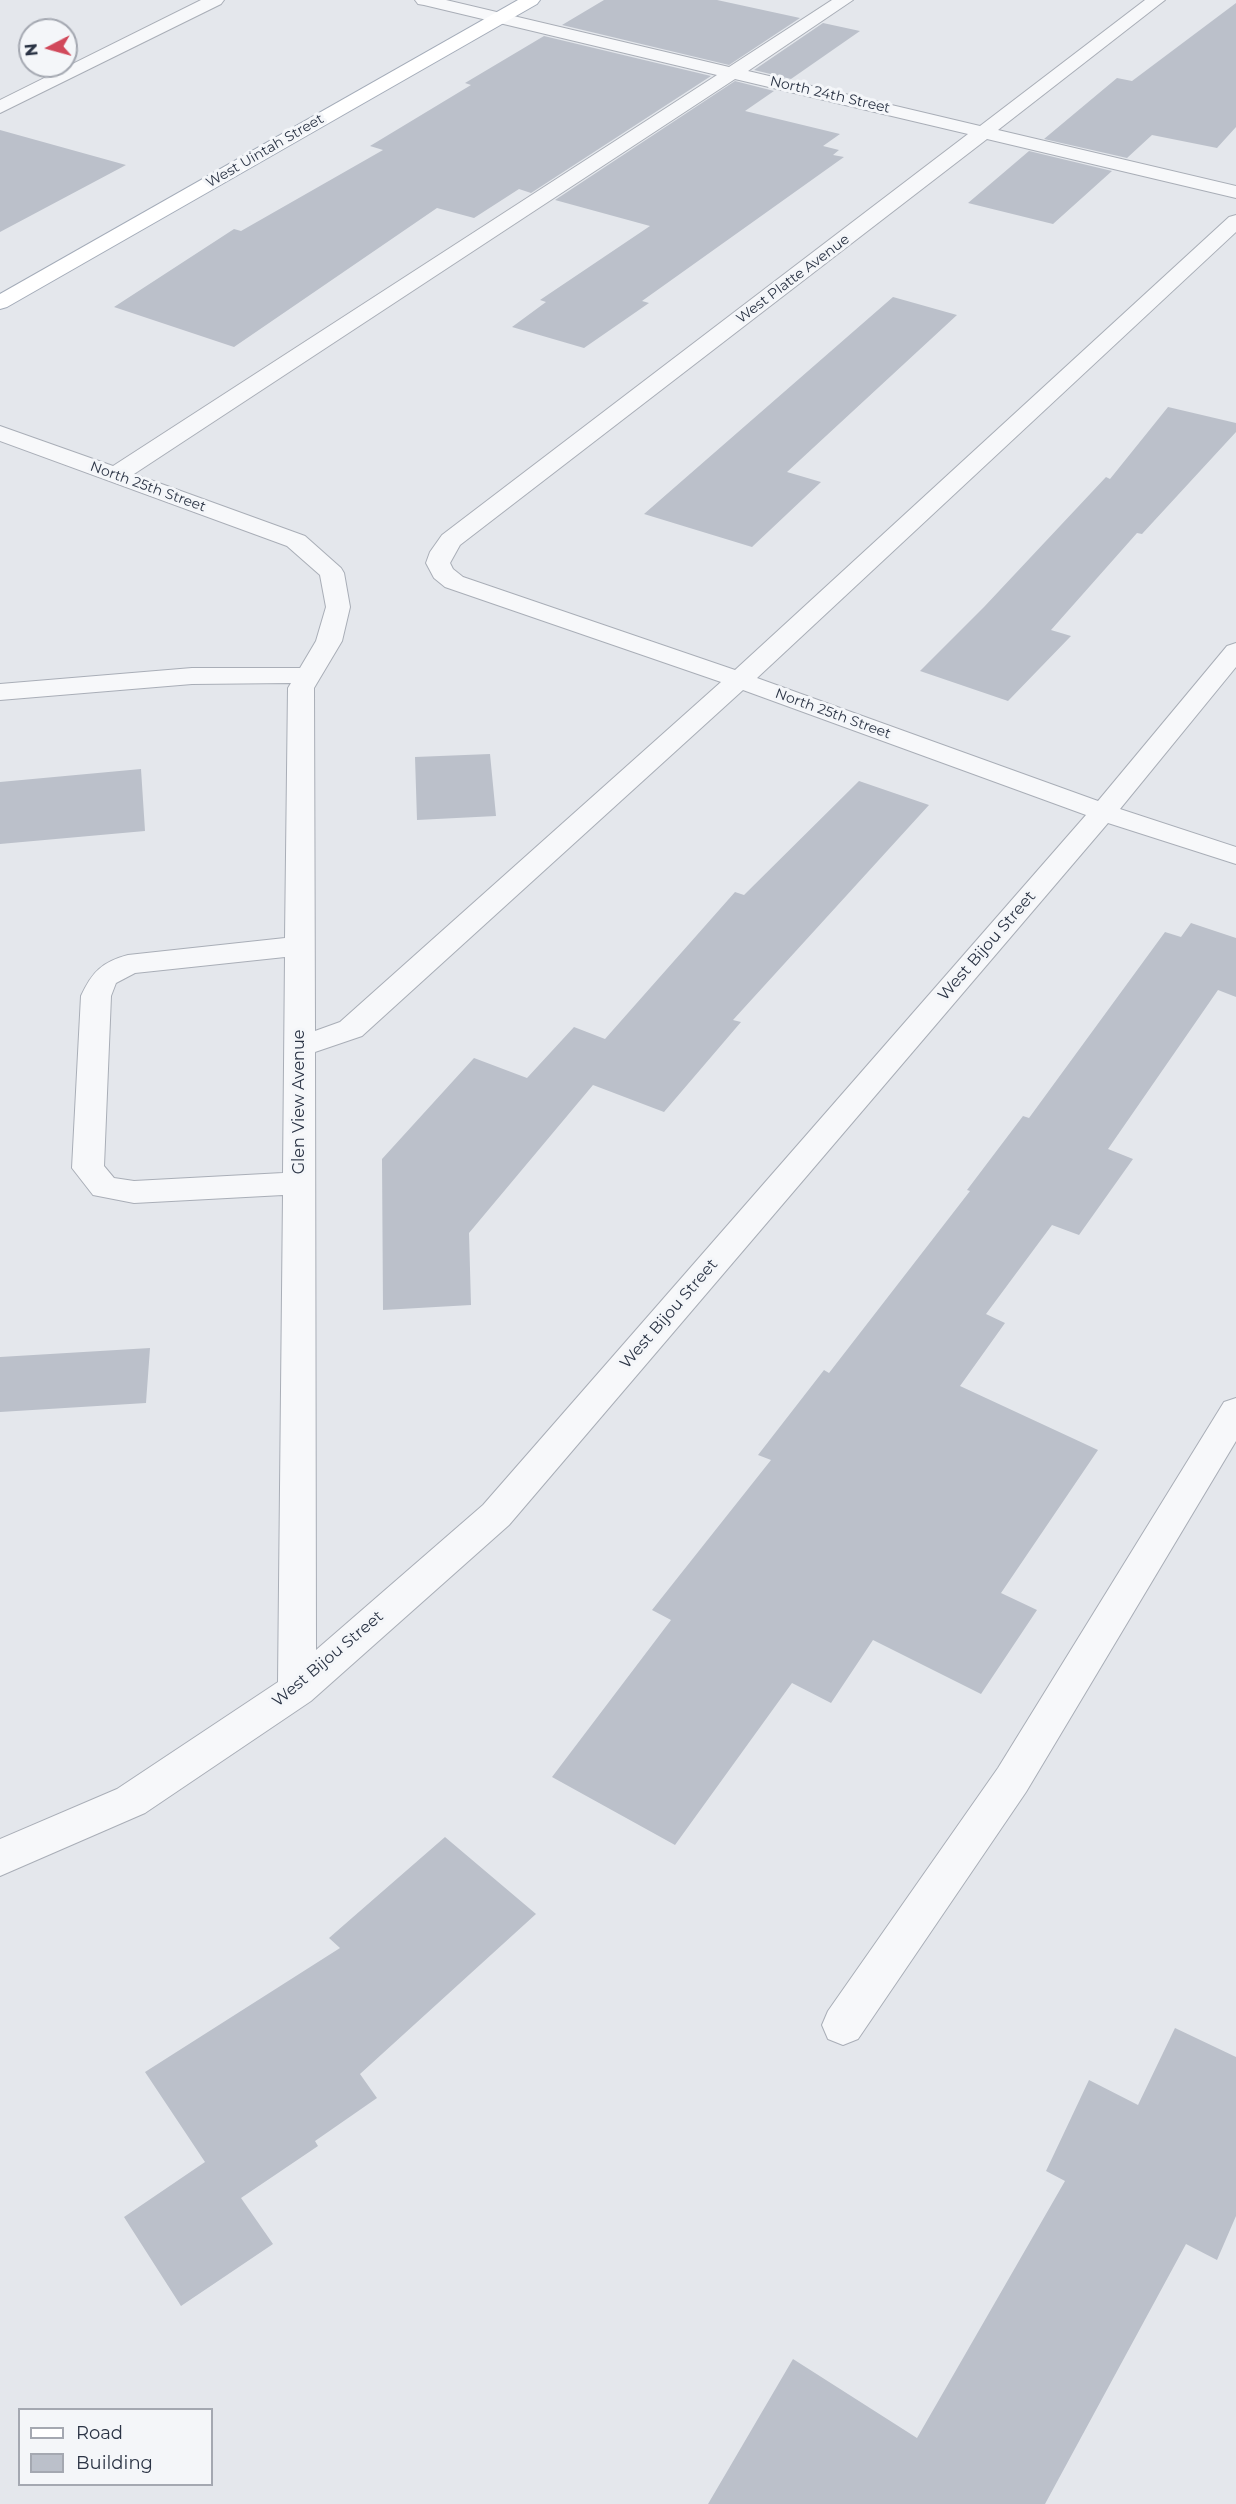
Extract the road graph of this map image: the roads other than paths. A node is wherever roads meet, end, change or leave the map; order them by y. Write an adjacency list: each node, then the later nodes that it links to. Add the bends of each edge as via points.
1 (215, 0): 8 (street)
2 (424, 0): 6 (street, North 24th Street)
3 (531, 0): 6 (main road, West Uintah Street)
4 (844, 0): 7 (street)
5 (1156, 0): 9 (street, West Platte Avenue)
6 (499, 18): 7 (street, North 24th Street); 12 (main road, West Uintah Street)
7 (732, 72): 9 (street, North 24th Street); 14 (street)
8 (0, 107)
9 (986, 131): 10 (street, North 24th Street); 16 (street, West Platte Avenue, via 451,540)
10 (1236, 192)
11 (1236, 221): 19 (street)
12 (0, 303)
13 (0, 433): 14 (street, North 25th Street)
14 (116, 476): 15 (street, North 25th Street)
15 (296, 541): 18 (street, Glen View Avenue, via 332,573 338,607 329,641)
16 (438, 563): 19 (street, North 25th Street, via 442,573 454,582)
17 (1236, 651): 21 (street, West Bijou Street)
18 (308, 676): 20 (street, via 119,680); 23 (street, Glen View Avenue, via 301,688)
19 (739, 680): 21 (street, North 25th Street); 24 (street, via 351,1029)
20 (0, 692)
21 (1103, 812): 22 (street, North 25th Street); 27 (street, West Bijou Street, via 496,1515)
22 (1236, 856)
23 (300, 946): 24 (street, Glen View Avenue); 25 (street, via 128,964 104,978 96,996 88,1168 104,1187 134,1192)
24 (299, 1047): 25 (street, Glen View Avenue)
25 (299, 1183): 27 (street, Glen View Avenue)
26 (1236, 1411): 29 (street, via 1012,1780)
27 (297, 1690): 28 (street, West Bijou Street, via 131,1801)
28 (0, 1858)
29 (843, 2025)

